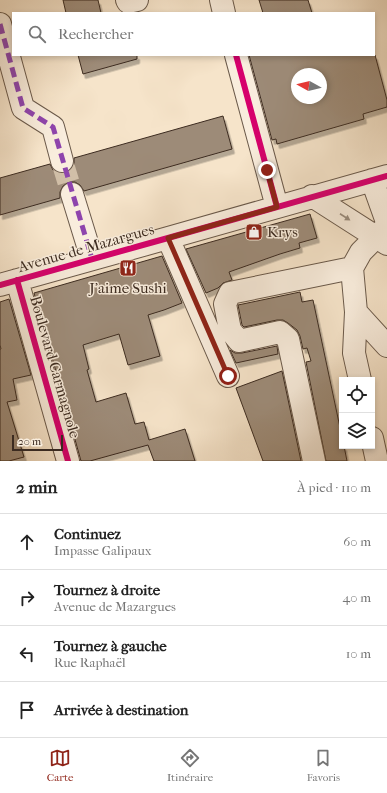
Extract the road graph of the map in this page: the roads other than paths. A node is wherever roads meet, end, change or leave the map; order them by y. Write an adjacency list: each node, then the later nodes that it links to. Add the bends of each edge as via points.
1 (127, 0): 2 (street)
2 (137, 0)
3 (221, 0): 4 (street)
4 (224, 12)
5 (0, 24): 7 (street, via 23,108 53,127)
6 (236, 56): 11 (street)
7 (62, 161)
8 (380, 178): 10 (street, Avenue de Mazargues); 12 (street)
9 (72, 194): 14 (street)
10 (312, 196): 11 (street, Avenue de Mazargues); 12 (street, one-way to 12)
11 (277, 207): 13 (street, Avenue de Mazargues)
12 (384, 232): 15 (street, via 361,252)
13 (168, 238): 14 (street, Avenue de Mazargues); 19 (street)
14 (92, 259): 16 (street, Avenue de Mazargues)
15 (352, 268): 17 (street); 23 (street, via 230,293 225,304 230,330 239,341 280,332 288,339)
16 (8, 283): 22 (street, Boulevard Carmagnole)
17 (356, 312): 18 (street); 20 (street, via 354,353)
18 (387, 346)
19 (228, 376)
20 (359, 377)
21 (374, 449): 24 (street)
22 (68, 461)
23 (314, 461)
24 (377, 461)

